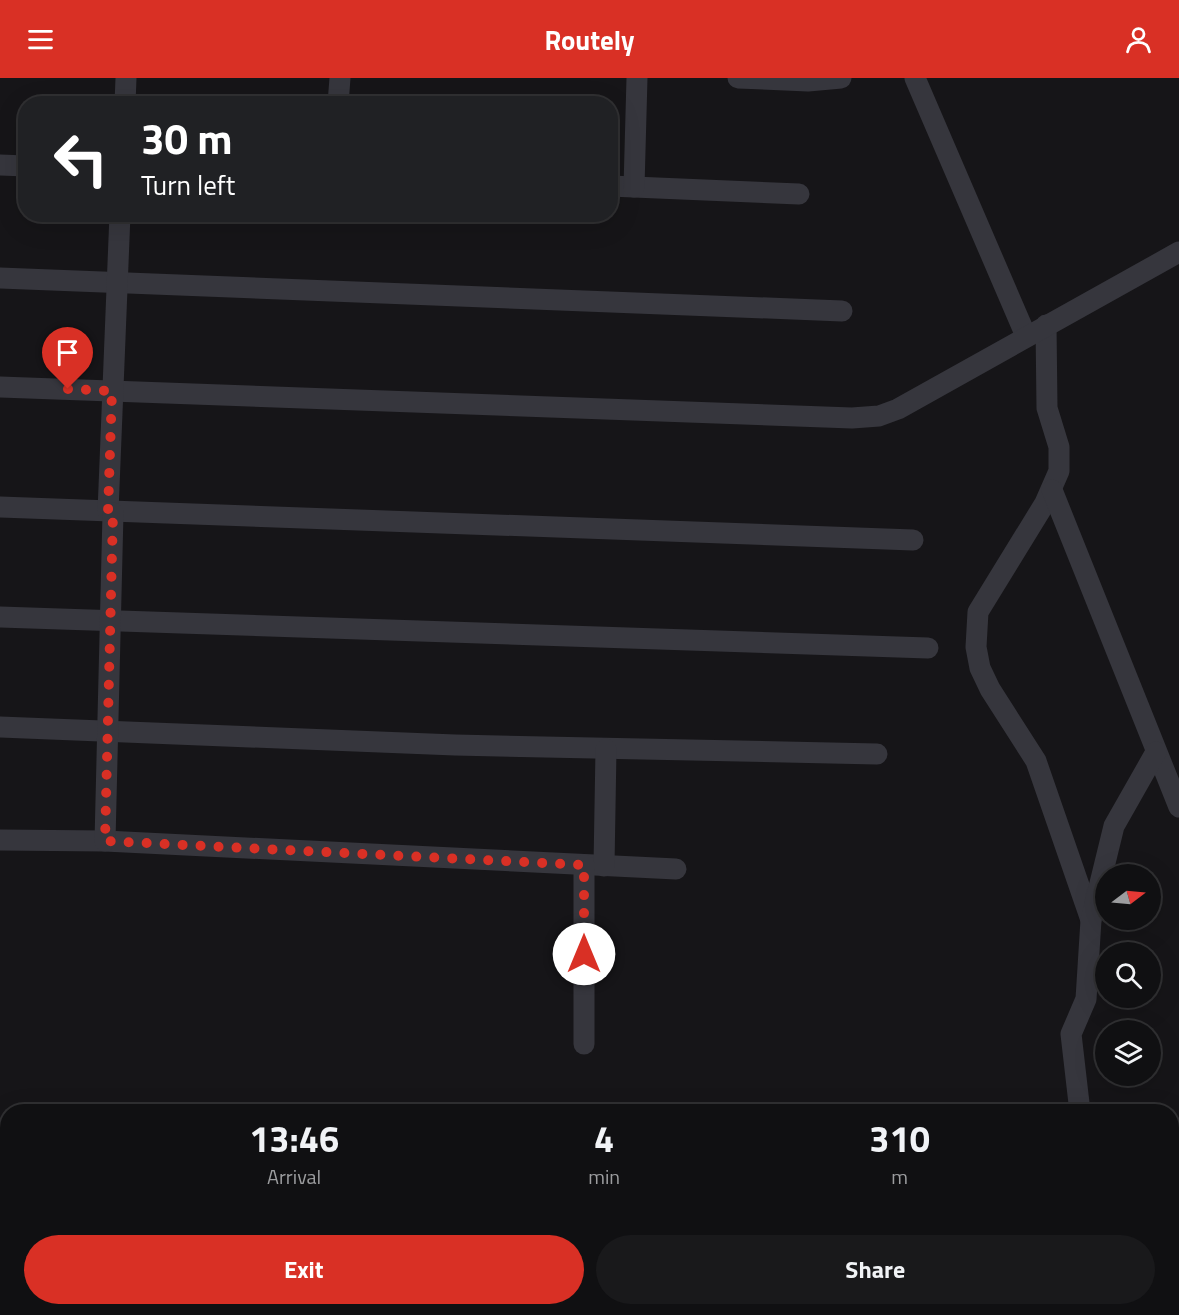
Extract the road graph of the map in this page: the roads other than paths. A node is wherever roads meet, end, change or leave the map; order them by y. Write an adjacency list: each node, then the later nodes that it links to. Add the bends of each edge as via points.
1 (126, 78): 7 (street)
2 (340, 78): 8 (street)
3 (637, 78): 12 (street)
4 (738, 78): 5 (street)
5 (841, 78)
6 (915, 78): 20 (street)
7 (125, 96)
8 (339, 96)
9 (0, 165): 10 (street)
10 (18, 166)
11 (618, 186): 12 (street)
12 (634, 187): 13 (street)
13 (799, 194)
14 (120, 222): 17 (street)
15 (1179, 252): 19 (street)
16 (0, 278): 17 (street)
17 (117, 282): 18 (street); 22 (street)
18 (842, 311)
19 (1046, 326): 20 (street); 23 (street, via 1047,408 1060,459)
20 (1026, 336): 22 (street, via 898,409 879,416 852,418)
21 (0, 387): 22 (street)
22 (112, 391): 25 (street)
23 (1052, 490): 33 (street); 40 (street, via 982,604 976,647 990,689 1036,761)
24 (0, 507): 25 (street)
25 (111, 513): 26 (street); 28 (street)
26 (914, 540)
27 (0, 617): 28 (street)
28 (110, 621): 29 (street); 31 (street)
29 (928, 648)
30 (0, 728): 31 (street)
31 (107, 732): 32 (street); 37 (street)
32 (606, 749): 34 (street); 38 (street)
33 (1156, 752): 35 (street); 40 (street, via 1114,826)
34 (877, 754)
35 (1179, 807)
36 (0, 840): 37 (street)
37 (105, 841): 38 (street)
38 (594, 865): 39 (street); 41 (street)
39 (676, 869)
40 (1091, 920): 42 (street, via 1086,999 1071,1034)
41 (584, 1044)
42 (1079, 1104)

